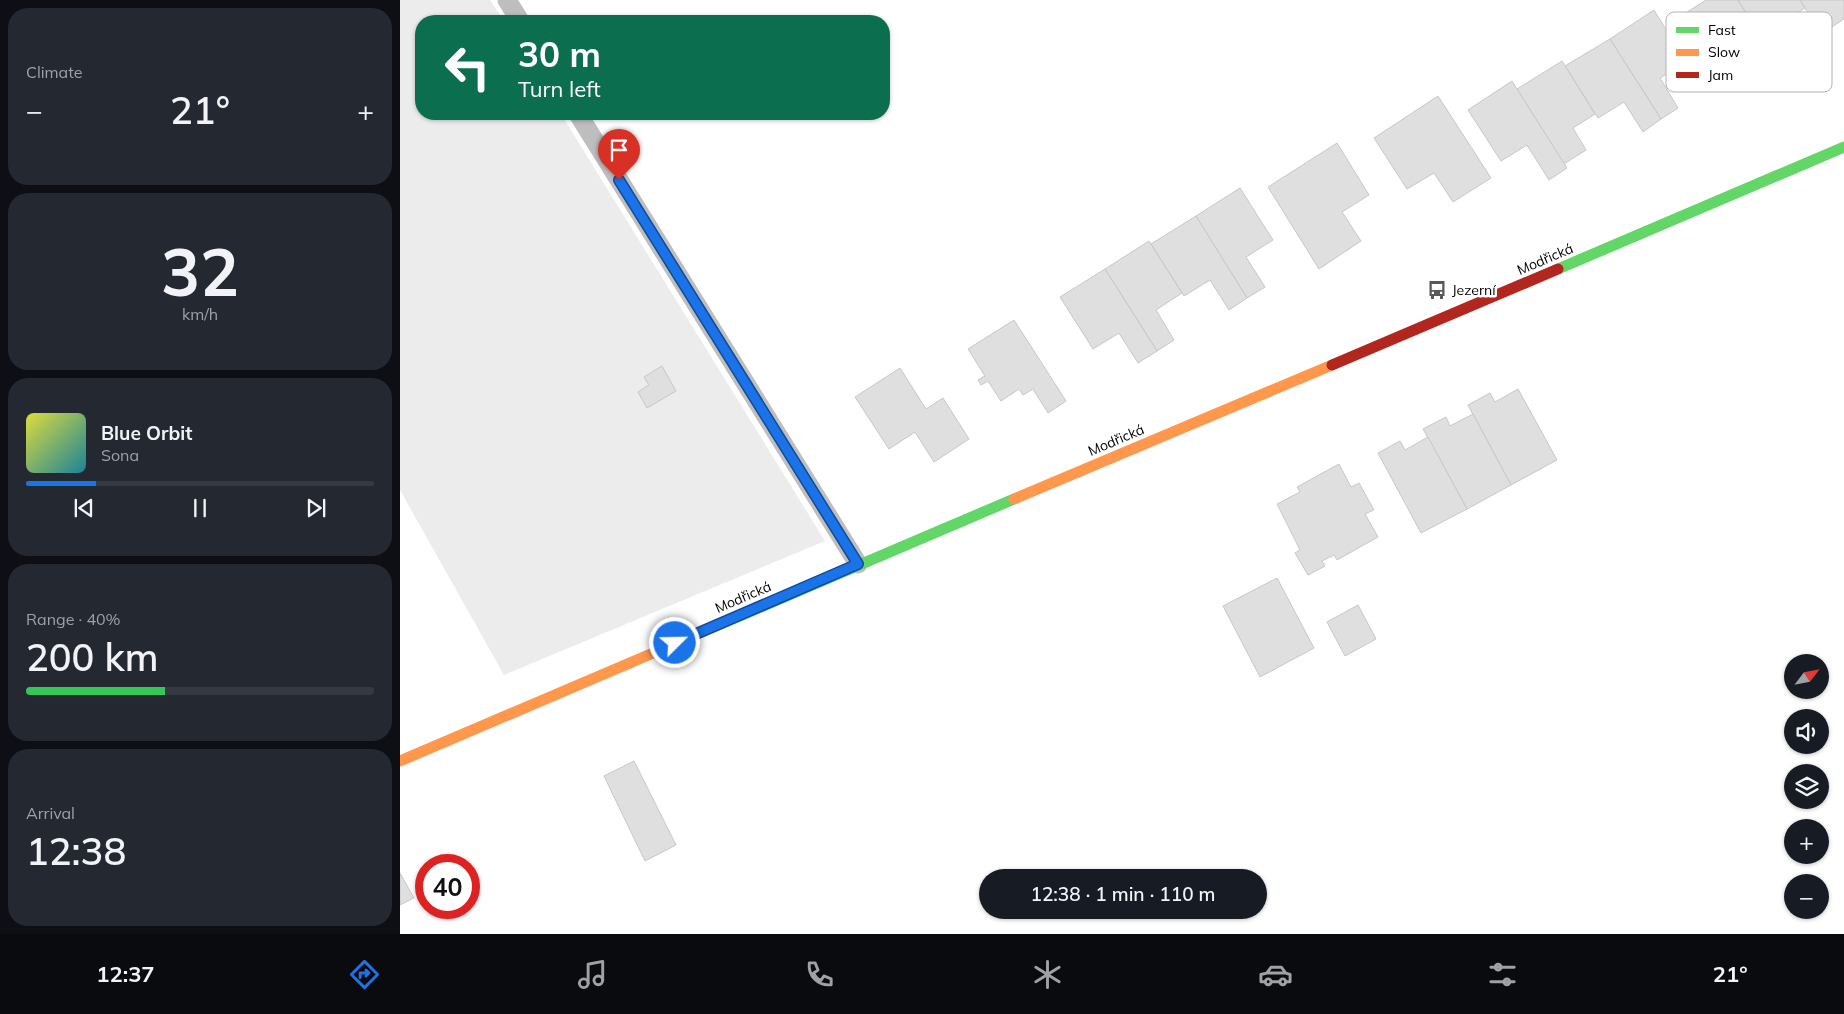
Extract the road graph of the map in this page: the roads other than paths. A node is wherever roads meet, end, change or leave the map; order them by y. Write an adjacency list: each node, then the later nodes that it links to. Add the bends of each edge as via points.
1 (507, 0): 2 (lane)
2 (516, 15)
3 (582, 120): 5 (lane)
4 (1844, 147): 5 (street, Modřická)
5 (858, 564): 6 (street, Modřická)
6 (400, 760)

